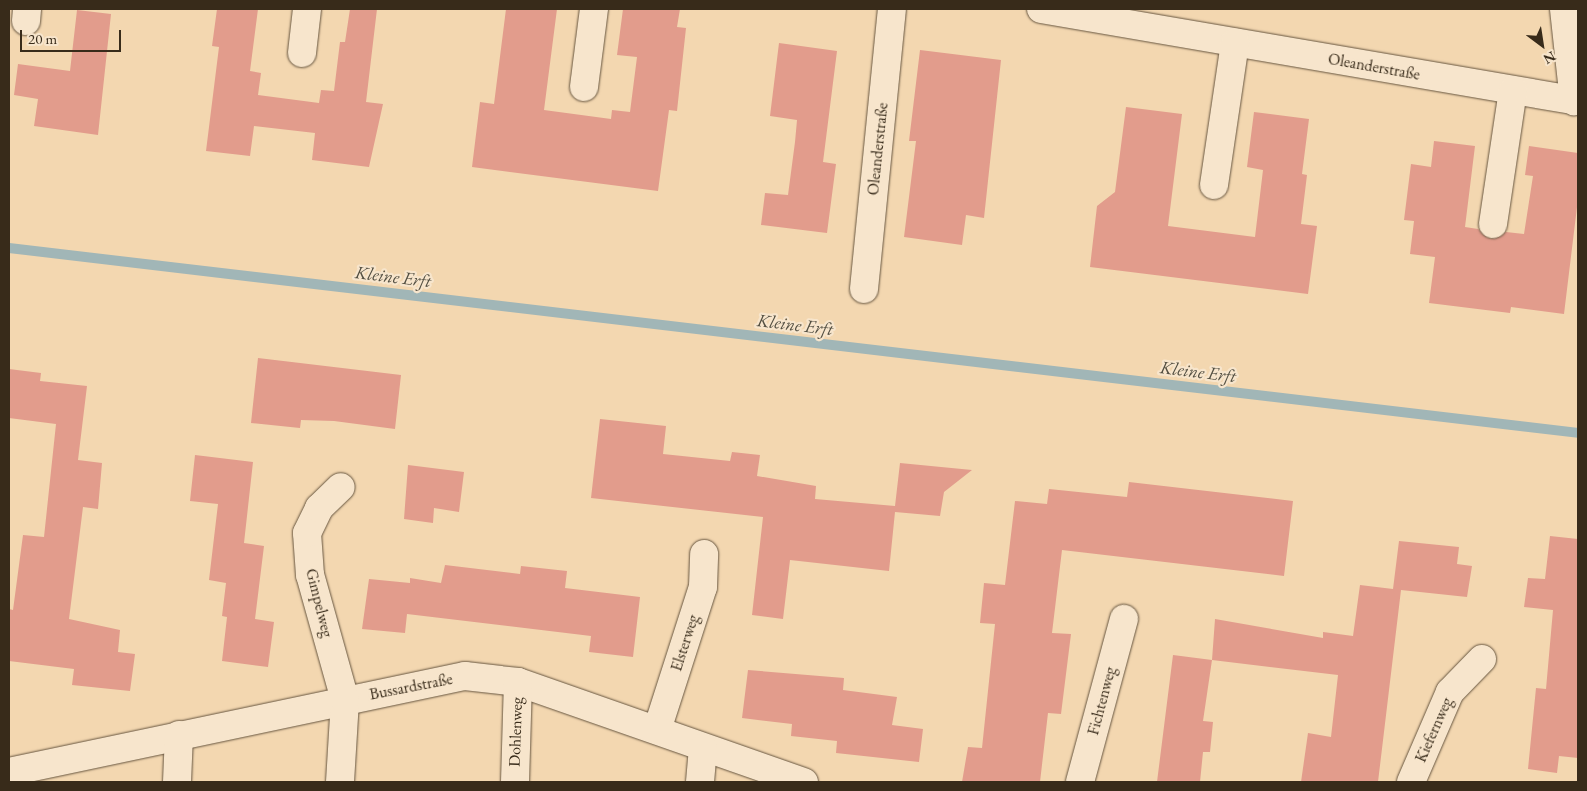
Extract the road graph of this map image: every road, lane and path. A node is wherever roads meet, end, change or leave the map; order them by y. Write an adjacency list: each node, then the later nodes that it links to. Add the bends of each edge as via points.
1 (307, 9): 7 (street)
2 (594, 9): 8 (street)
3 (892, 9): 13 (street, Oleanderstraße)
4 (1041, 9): 6 (street, Oleanderstraße)
5 (1564, 9): 10 (street)
6 (1236, 43): 9 (street, Oleanderstraße); 11 (street)
7 (302, 54)
8 (584, 87)
9 (1513, 90): 10 (street, Oleanderstraße); 12 (street)
10 (1576, 101)
11 (1214, 185)
12 (1493, 224)
13 (864, 290)
14 (341, 487): 19 (street, Gimpelweg, via 319,508 307,533 310,575)
15 (704, 554): 20 (street, Elsterweg, via 703,587)
16 (1124, 619): 29 (street, Fichtenweg)
17 (1482, 659): 30 (street, Kiefernweg, via 1450,692)
18 (518, 682): 19 (street, Bussardstraße, via 465,676); 20 (street, Bussardstraße); 26 (street, Dohlenweg)
19 (345, 700): 21 (street, Bussardstraße); 25 (street, Gimpelweg)
20 (657, 730): 22 (street, Bussardstraße)
21 (179, 736): 23 (street, Bussardstraße); 24 (street)
22 (703, 748): 27 (street); 28 (street, Bussardstraße)
23 (14, 775)
24 (177, 782)
25 (340, 782)
26 (515, 782)
27 (700, 782)
28 (804, 782)
29 (1080, 782)
30 (1410, 782)

